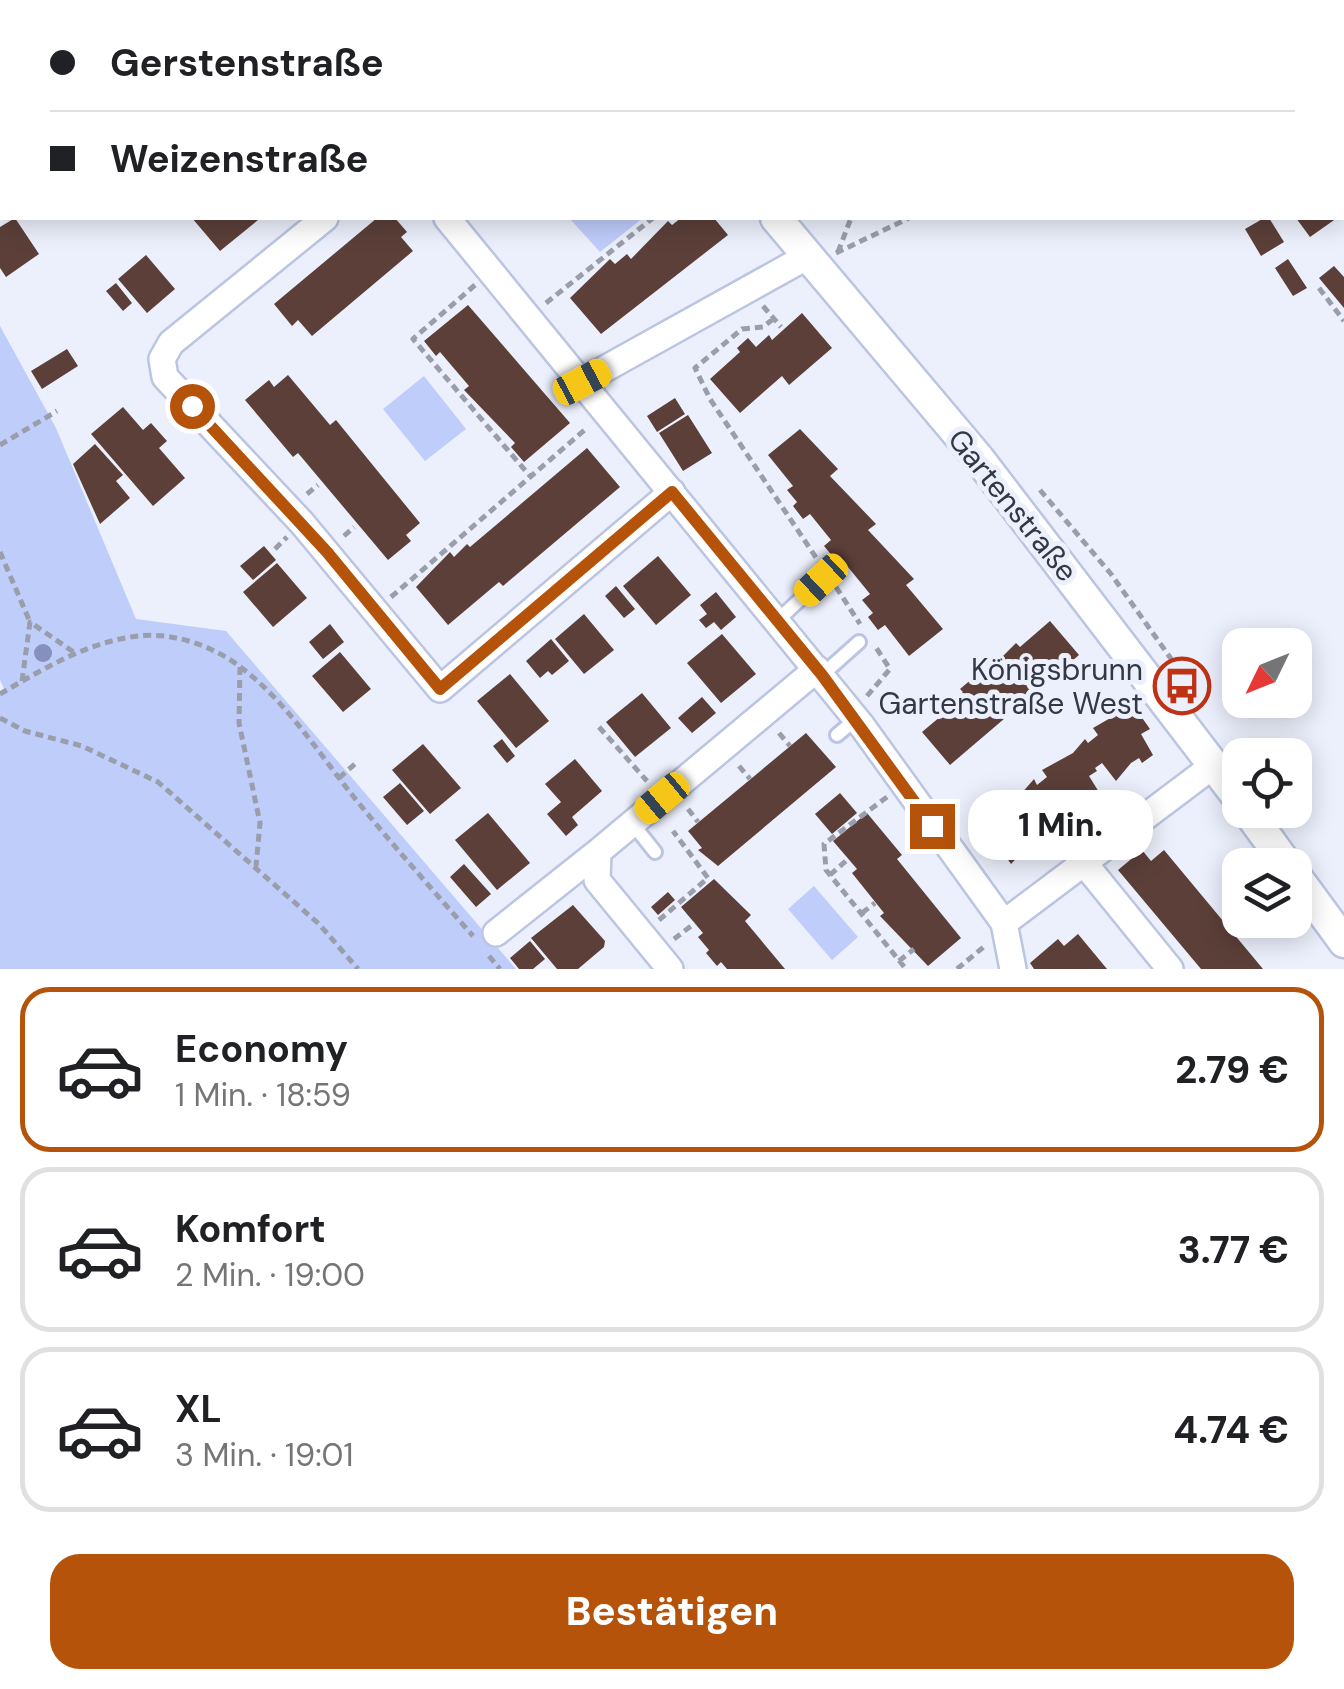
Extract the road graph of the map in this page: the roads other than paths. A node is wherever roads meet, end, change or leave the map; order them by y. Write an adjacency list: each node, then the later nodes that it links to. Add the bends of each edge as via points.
1 (323, 220): 6 (street, via 171,344 162,359 165,377 370,601 440,689)
2 (449, 220): 5 (street)
3 (779, 220): 4 (street, Gartenstraße)
4 (823, 254): 5 (street); 11 (street, Gartenstraße)
5 (582, 382): 6 (street)
6 (672, 492): 8 (street)
7 (821, 580): 8 (lane)
8 (778, 620): 10 (street)
9 (859, 642): 10 (lane)
10 (820, 672): 13 (street, via 672,800); 18 (street, via 848,722 905,788)
11 (1214, 765): 12 (street, Gartenstraße); 16 (street)
12 (1222, 776)
13 (632, 823): 14 (street); 15 (lane)
14 (598, 852): 19 (street); 21 (street, via 598,880)
15 (655, 852)
16 (1084, 863): 18 (street); 23 (street)
17 (1312, 899): 20 (street)
18 (1004, 927): 22 (street)
19 (496, 933)
20 (1344, 942)
21 (669, 956)
22 (1013, 969)
23 (1170, 969)

